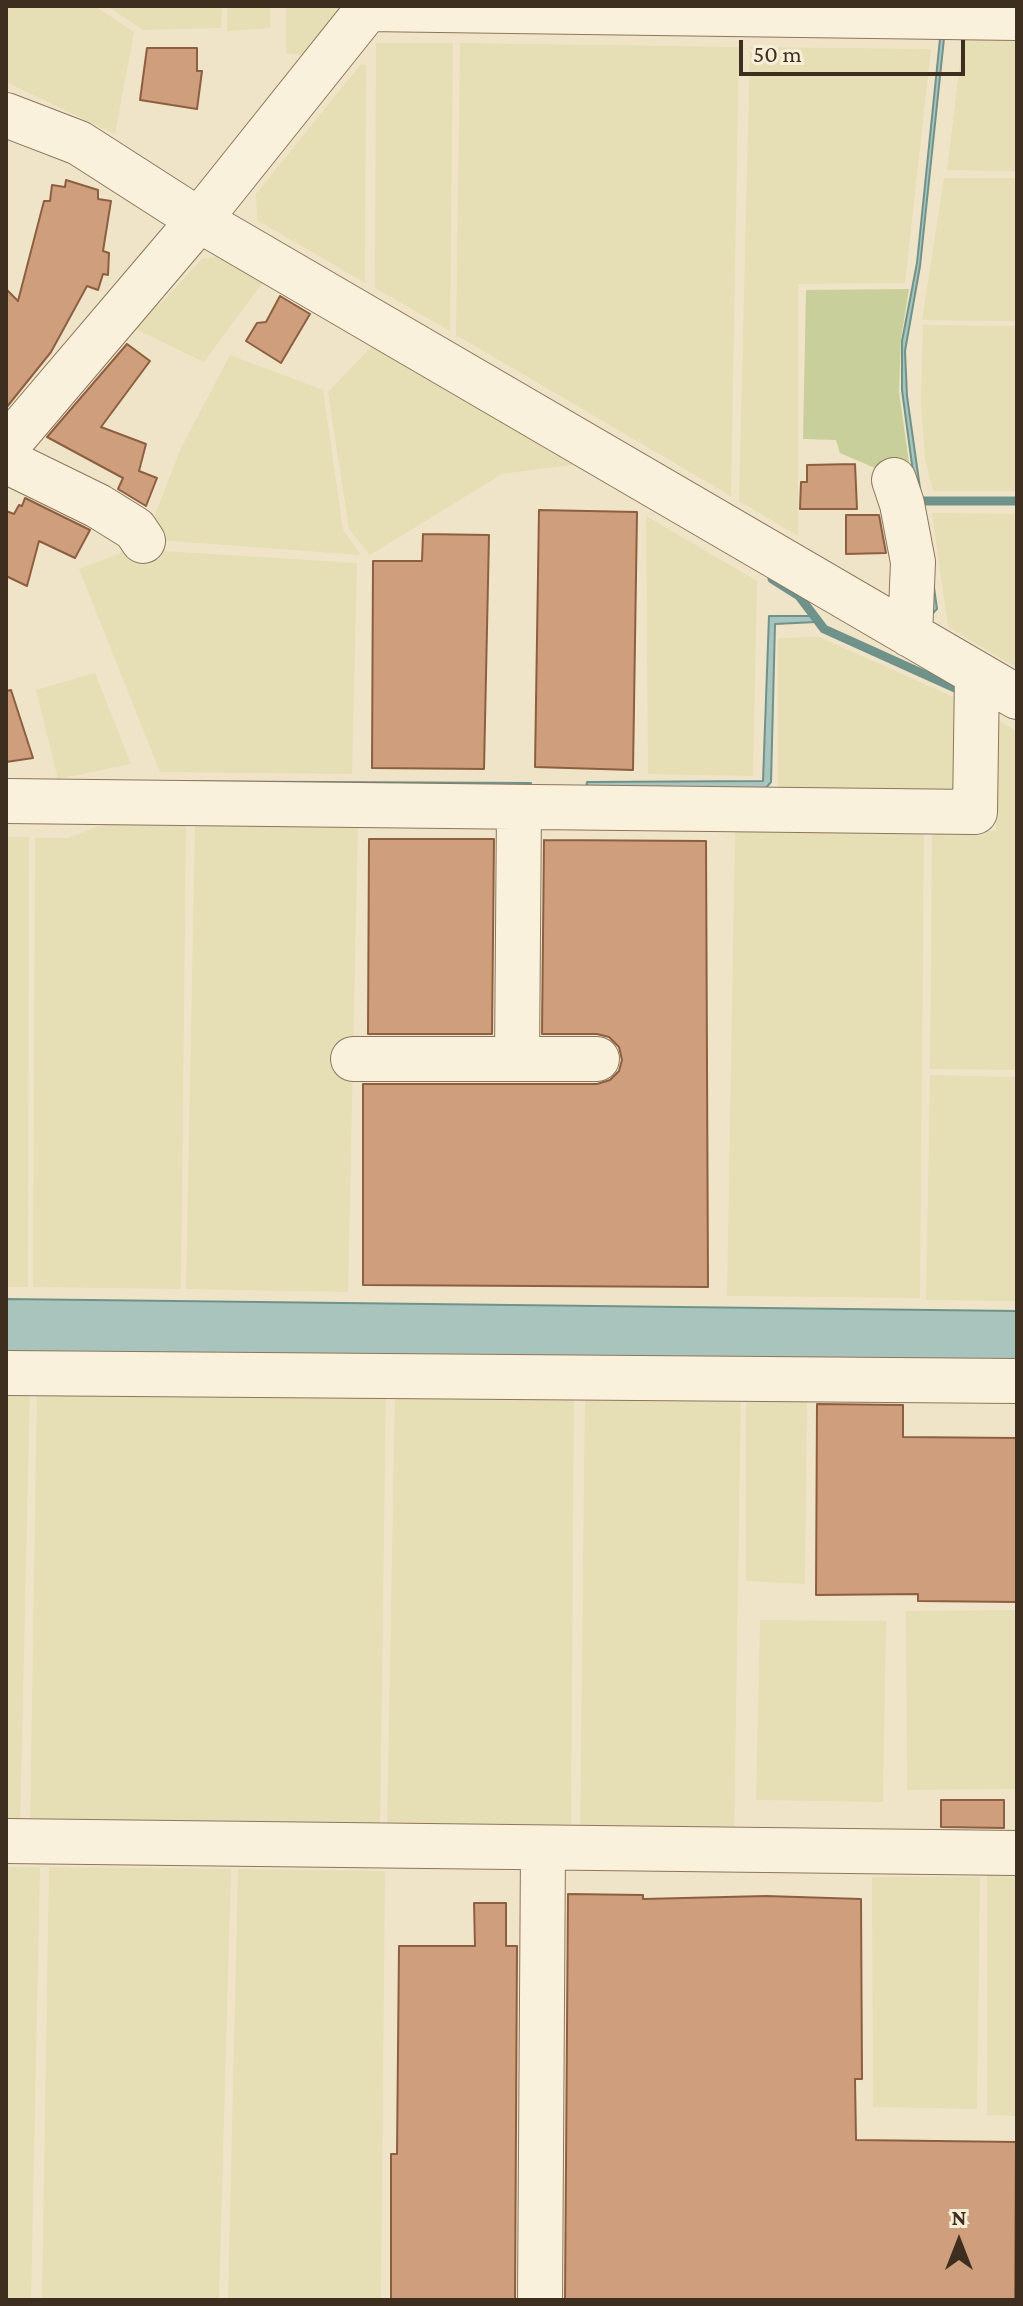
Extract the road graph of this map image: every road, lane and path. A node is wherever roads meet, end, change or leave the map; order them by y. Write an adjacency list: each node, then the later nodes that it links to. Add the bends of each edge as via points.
1 (368, 7): 2 (street); 4 (street)
2 (1017, 18)
3 (6, 115): 4 (street, via 79,143)
4 (199, 220): 5 (street); 9 (street)
5 (6, 447)
6 (6, 461): 8 (street, via 98,506 135,529)
7 (894, 480): 9 (street, via 913,562)
8 (143, 541)
9 (910, 635): 10 (street)
10 (977, 674): 11 (street); 13 (street, via 975,812)
11 (1017, 697)
12 (6, 801): 13 (street)
13 (519, 807): 15 (street)
14 (353, 1059): 15 (street)
15 (517, 1059): 16 (street)
16 (597, 1059)
17 (6, 1373): 18 (street)
18 (1017, 1381)
19 (6, 1841): 20 (street)
20 (543, 1849): 21 (street); 22 (street)
21 (1017, 1853)
22 (540, 2300)

